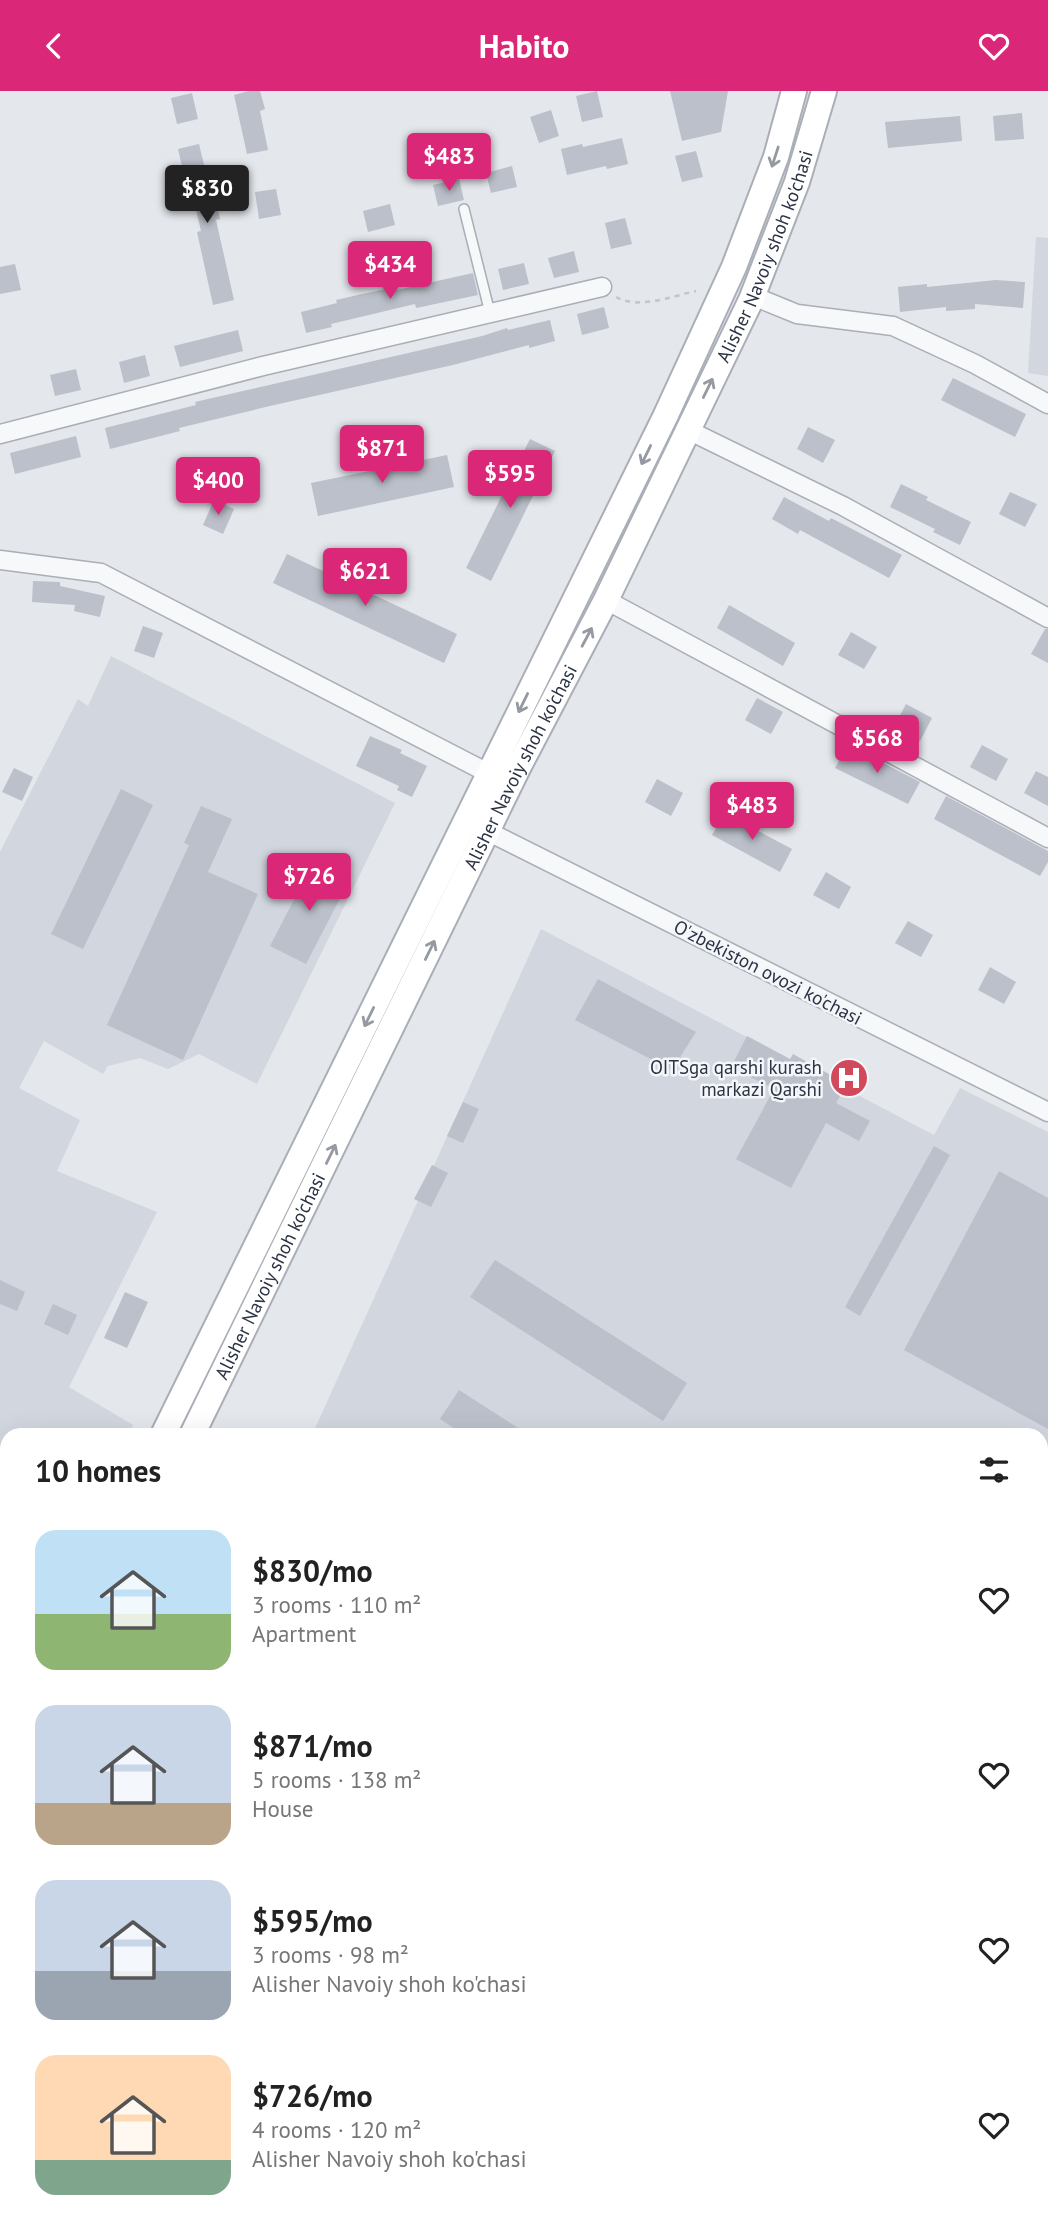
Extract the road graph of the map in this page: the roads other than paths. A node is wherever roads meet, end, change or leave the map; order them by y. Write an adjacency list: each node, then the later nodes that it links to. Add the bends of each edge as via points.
1 (794, 91): 13 (main road, Alisher Navoiy shoh ko'chasi, one-way to 13, via 776,157 734,267 665,417)
2 (824, 91): 5 (main road, Alisher Navoiy shoh ko'chasi, via 797,182)
3 (464, 209): 6 (lane)
4 (602, 287): 6 (street)
5 (753, 296): 7 (street, via 797,314 893,325); 8 (main road, Alisher Navoiy shoh ko'chasi, one-way to 5)
6 (490, 313): 9 (street)
7 (1048, 404)
8 (688, 430): 11 (main road, Alisher Navoiy shoh ko'chasi); 12 (street, via 843,506)
9 (0, 433)
10 (0, 560): 13 (street, via 101,573)
11 (606, 600): 15 (main road, Alisher Navoiy shoh ko'chasi, one-way to 11); 16 (street)
12 (1048, 618)
13 (488, 773): 14 (main road, Alisher Navoiy shoh ko'chasi)
14 (465, 820): 15 (street, O'zbekiston ovozi ko'chasi); 18 (main road, Alisher Navoiy shoh ko'chasi, one-way to 18)
15 (488, 831): 17 (street, O'zbekiston ovozi ko'chasi); 19 (main road, Alisher Navoiy shoh ko'chasi, one-way to 15)
16 (1048, 838)
17 (1048, 1112)
18 (166, 1428)
19 (195, 1428)

